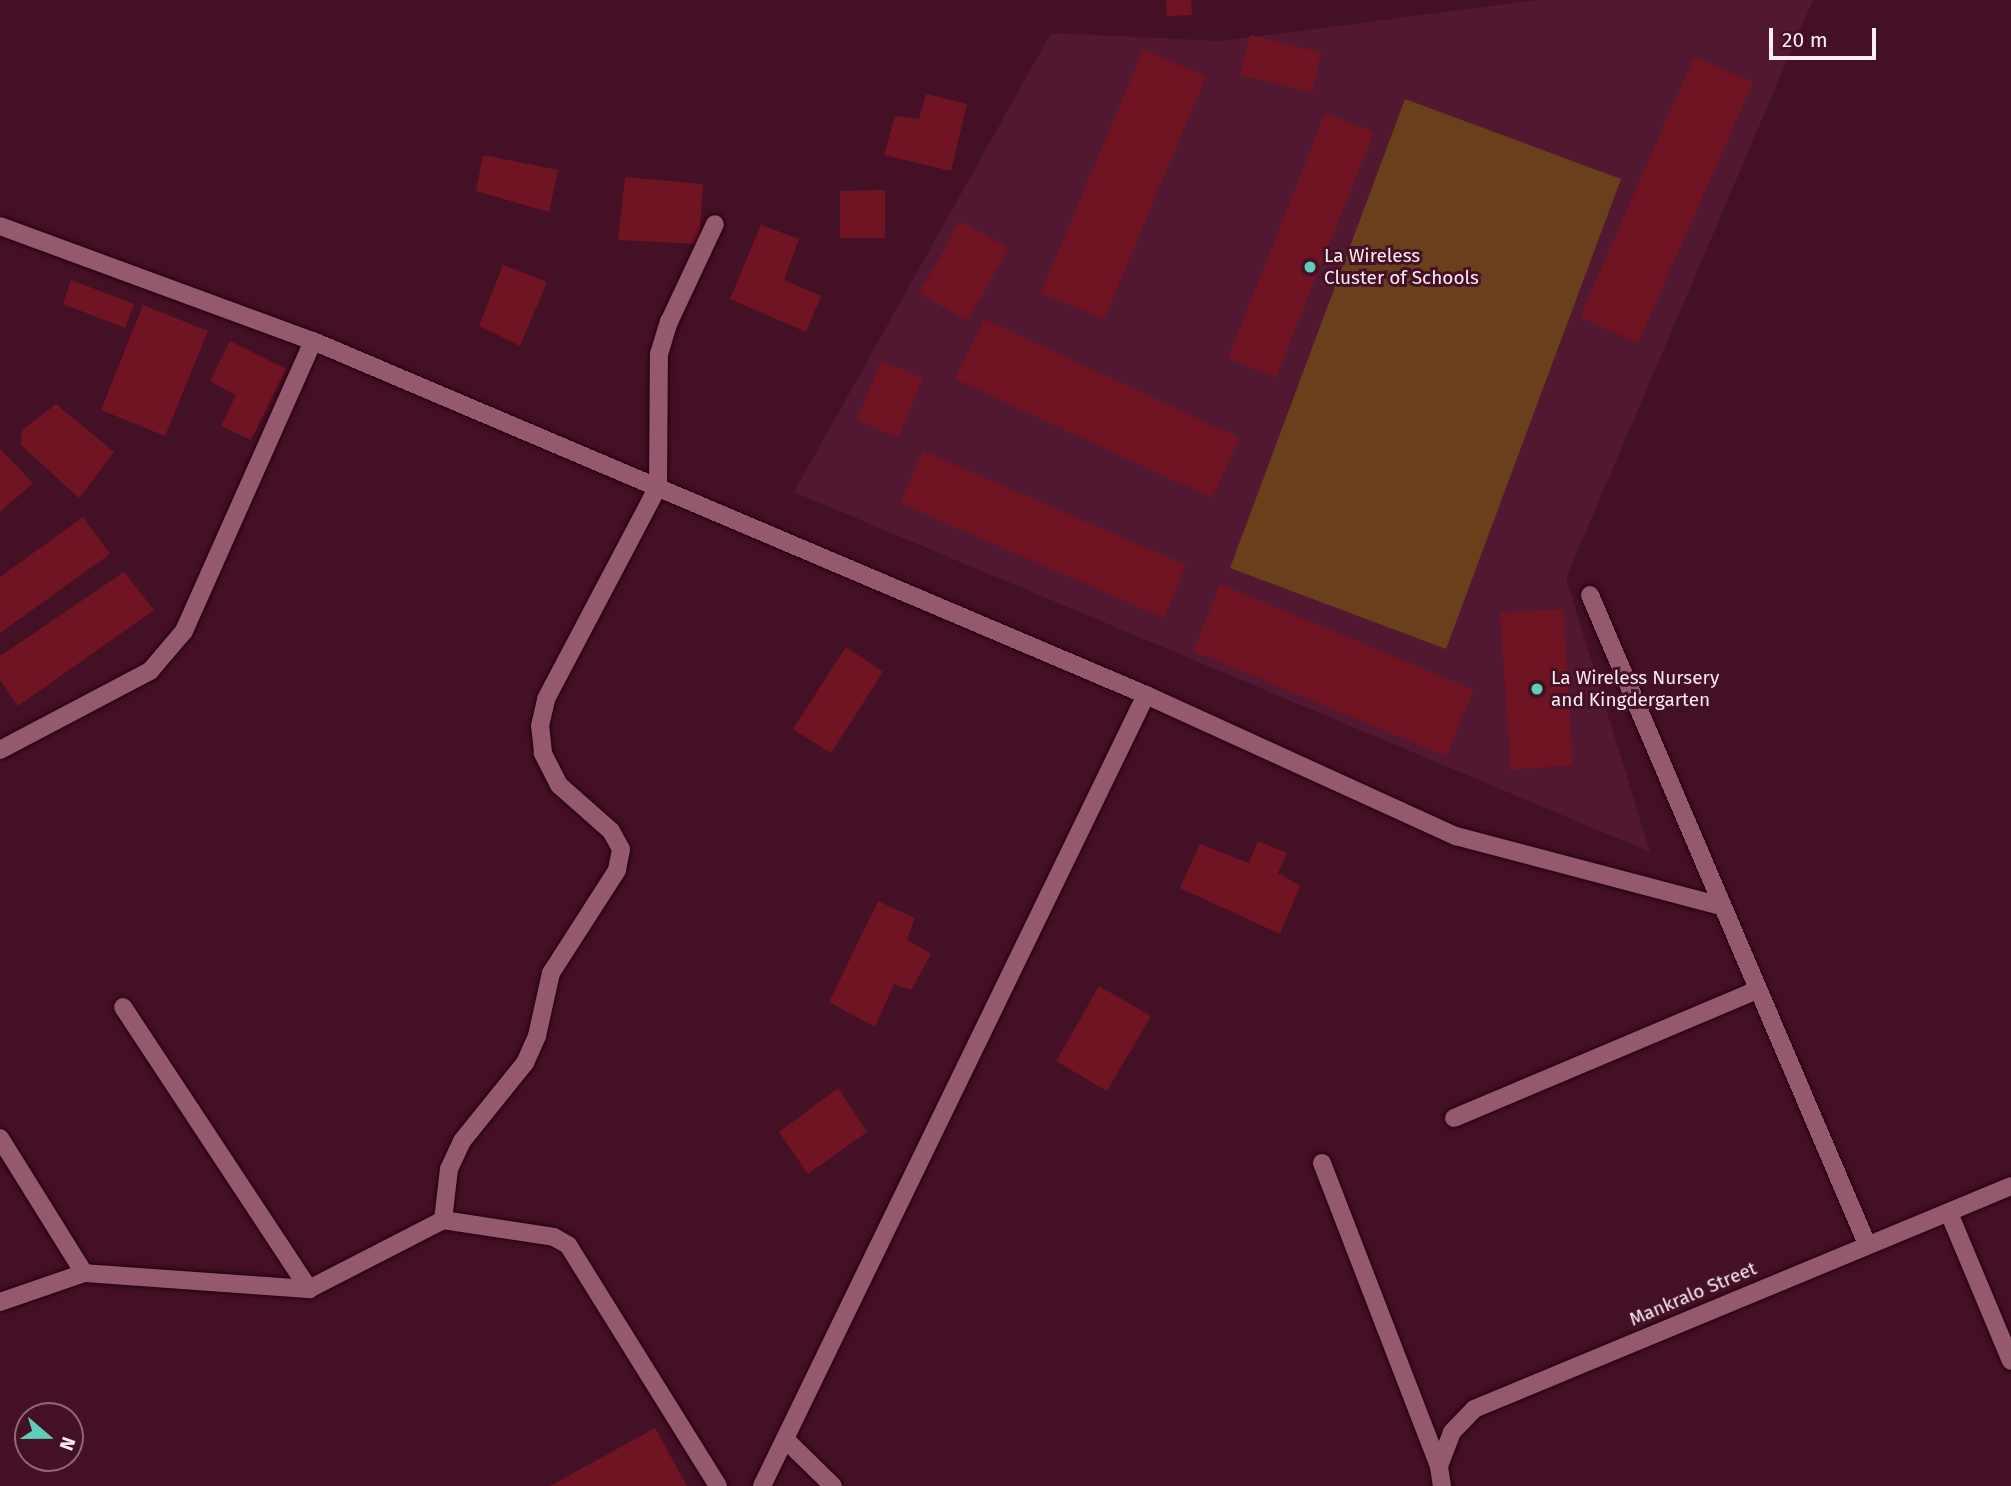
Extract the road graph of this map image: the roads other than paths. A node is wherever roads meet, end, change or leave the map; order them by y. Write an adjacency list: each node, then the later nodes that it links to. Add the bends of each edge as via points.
1 (715, 224): 4 (street, via 659,354)
2 (0, 226): 3 (street)
3 (313, 341): 4 (street); 7 (street, via 184,631 150,671)
4 (658, 487): 6 (street); 16 (street, via 546,699 540,726 543,753 559,785 611,831 621,849 617,870 551,973 537,1036 525,1063 462,1140 449,1169)
5 (1590, 595): 8 (street)
6 (1146, 695): 8 (street, via 1457,836); 22 (street)
7 (0, 750)
8 (1721, 906): 9 (street)
9 (1757, 990): 11 (street); 17 (street)
10 (123, 1007): 19 (street)
11 (1454, 1118)
12 (0, 1138): 18 (street)
13 (1322, 1163): 23 (street)
14 (2011, 1186): 15 (street, Mankralo Street)
15 (1950, 1213): 17 (street, Mankralo Street); 21 (street)
16 (443, 1220): 19 (street); 24 (street, via 554,1237 568,1245)
17 (1867, 1244): 23 (street, Mankralo Street, via 1474,1409 1452,1432)
18 (84, 1273): 19 (street); 20 (street)
19 (309, 1289)
20 (0, 1302)
21 (2011, 1361)
22 (785, 1439): 25 (street); 26 (street)
23 (1439, 1466): 27 (street, Mankralo Street)
24 (718, 1486)
25 (762, 1486)
26 (833, 1486)
27 (1442, 1486)

